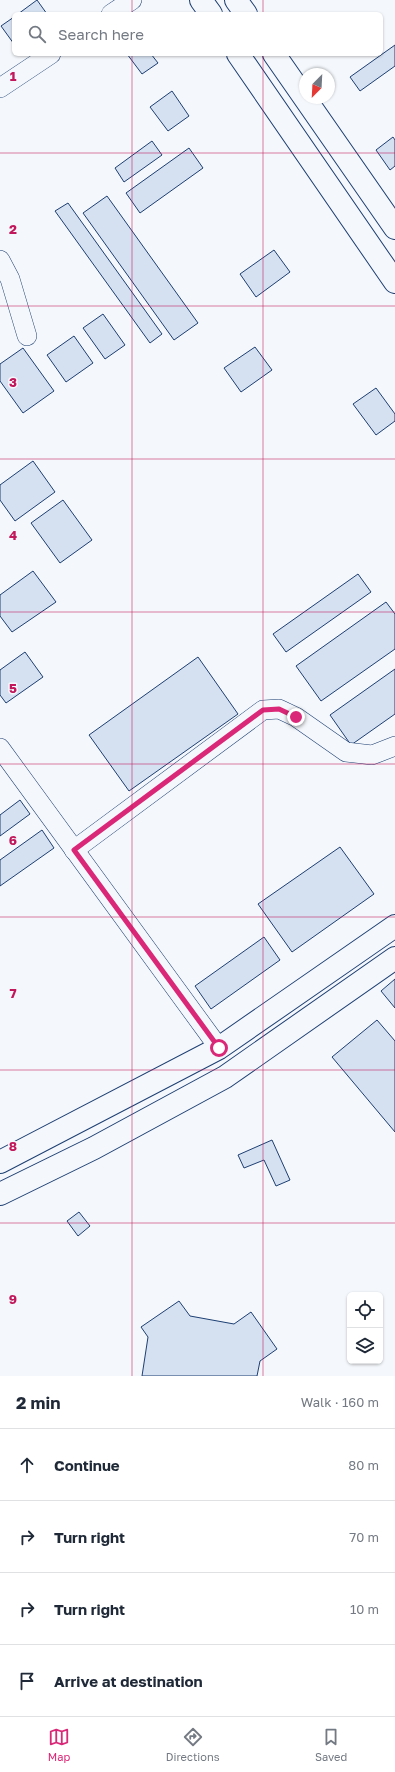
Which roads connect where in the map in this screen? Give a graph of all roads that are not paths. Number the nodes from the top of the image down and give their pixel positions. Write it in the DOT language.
graph roads {
  1 [pos="132,0"];
  2 [pos="201,0"];
  3 [pos="236,0"];
  4 [pos="114,12"];
  5 [pos="210,12"];
  6 [pos="245,12"];
  7 [pos="48,56"];
  8 [pos="239,56"];
  9 [pos="275,56"];
  10 [pos="0,88"];
  11 [pos="353,168"];
  12 [pos="328,184"];
  13 [pos="395,228"];
  14 [pos="0,260"];
  15 [pos="395,282"];
  16 [pos="27,336"];
  17 [pos="395,746"];
  18 [pos="0,748"];
  19 [pos="74,850"];
  20 [pos="395,926"];
  21 [pos="395,958"];
  22 [pos="219,1048"];
  23 [pos="0,1162"];
  24 [pos="0,1194"];
  1 -- 4 [label="street"];
  2 -- 5 [label="street"];
  3 -- 6 [label="street"];
  7 -- 10 [label="street"];
  8 -- 12 [label="street"];
  9 -- 11 [label="street"];
  11 -- 12 [label="street"];
  11 -- 13 [label="street"];
  12 -- 15 [label="street"];
  14 -- 16 [label="street"];
  17 -- 19 [label="street"];
  18 -- 19 [label="street"];
  19 -- 22 [label="street"];
  20 -- 22 [label="street"];
  21 -- 24 [label="street"];
  22 -- 23 [label="street"];
}
